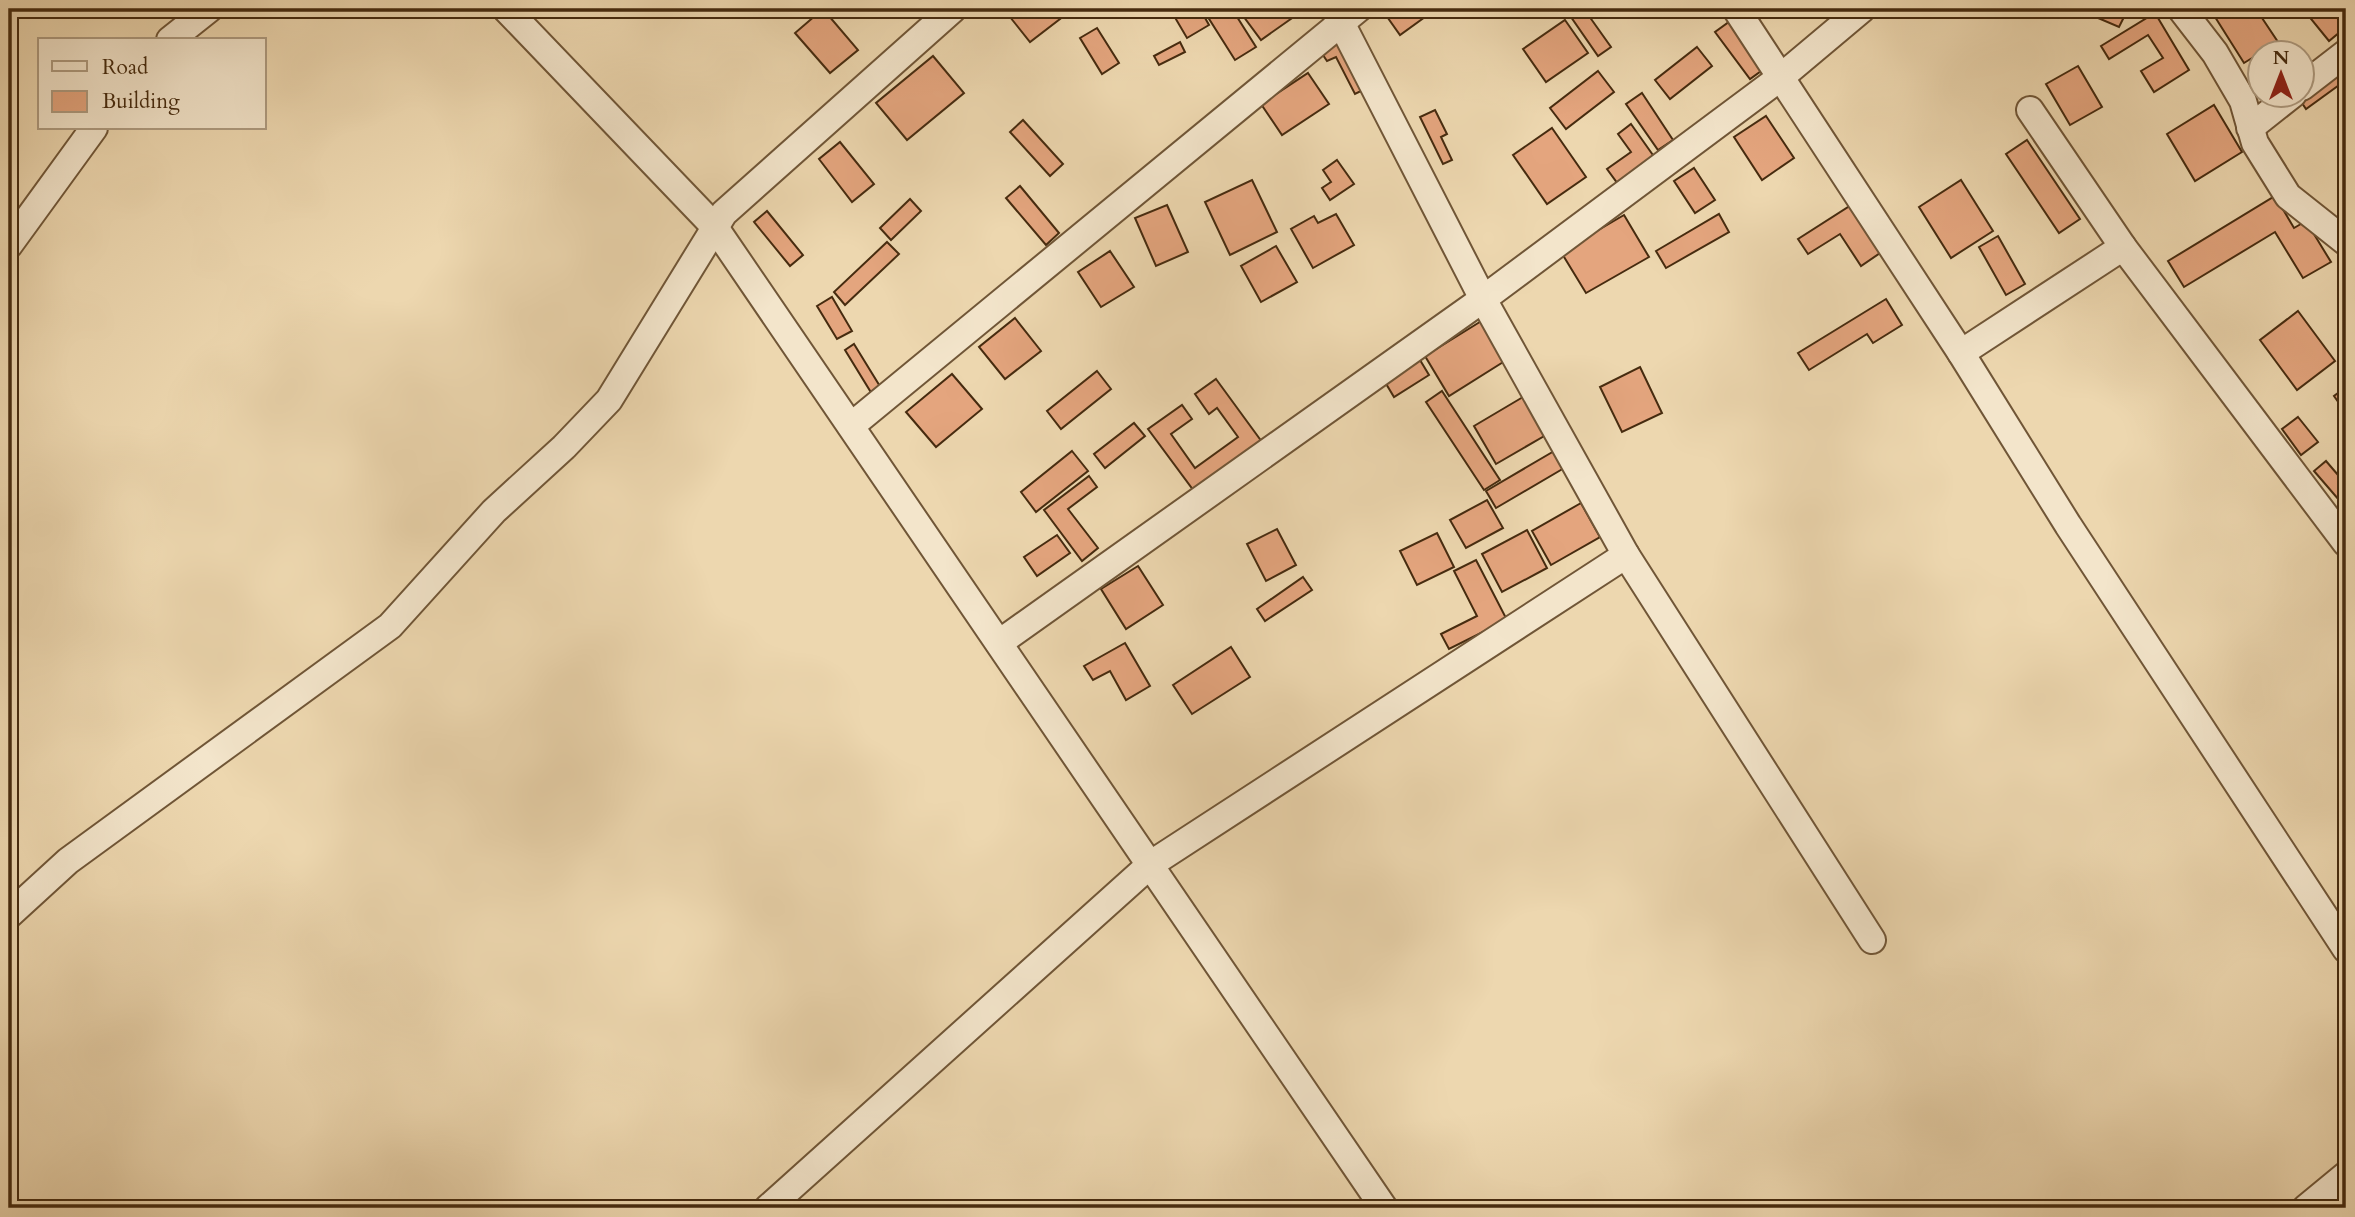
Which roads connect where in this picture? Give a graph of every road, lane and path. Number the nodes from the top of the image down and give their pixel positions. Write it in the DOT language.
graph roads {
  1 [pos="209,9"];
  2 [pos="506,9"];
  3 [pos="953,9"];
  4 [pos="1736,9"];
  5 [pos="1862,9"];
  6 [pos="2181,9"];
  7 [pos="1345,14"];
  8 [pos="173,38"];
  9 [pos="2346,53"];
  10 [pos="2316,76"];
  11 [pos="1781,77"];
  12 [pos="2275,108"];
  13 [pos="2030,110"];
  14 [pos="2250,128"];
  15 [pos="93,130"];
  16 [pos="714,226"];
  17 [pos="2346,242"];
  18 [pos="9,245"];
  19 [pos="2123,247"];
  20 [pos="1483,299"];
  21 [pos="1961,354"];
  22 [pos="851,426"];
  23 [pos="2346,543"];
  24 [pos="1626,555"];
  25 [pos="999,643"];
  26 [pos="1151,864"];
  27 [pos="9,915"];
  28 [pos="1872,940"];
  29 [pos="2346,949"];
  30 [pos="2346,1175"];
  31 [pos="768,1208"];
  32 [pos="1384,1208"];
  33 [pos="2306,1208"];
  1 -- 8 [label="street"];
  2 -- 16 [label="street"];
  3 -- 16 [label="street"];
  4 -- 11 [label="street"];
  5 -- 11 [label="street"];
  6 -- 14 [label="street"];
  7 -- 20 [label="street"];
  7 -- 22 [label="street"];
  9 -- 10 [label="street"];
  11 -- 20 [label="street"];
  11 -- 21 [label="street"];
  12 -- 14 [label="street"];
  13 -- 19 [label="street"];
  14 -- 17 [label="street"];
  15 -- 18 [label="street"];
  16 -- 22 [label="street"];
  16 -- 27 [label="street"];
  19 -- 21 [label="street"];
  19 -- 23 [label="street"];
  20 -- 24 [label="street"];
  20 -- 25 [label="street"];
  21 -- 29 [label="street"];
  22 -- 25 [label="street"];
  24 -- 26 [label="street"];
  24 -- 28 [label="street"];
  25 -- 26 [label="street"];
  26 -- 31 [label="street"];
  26 -- 32 [label="street"];
  30 -- 33 [label="street"];
}
